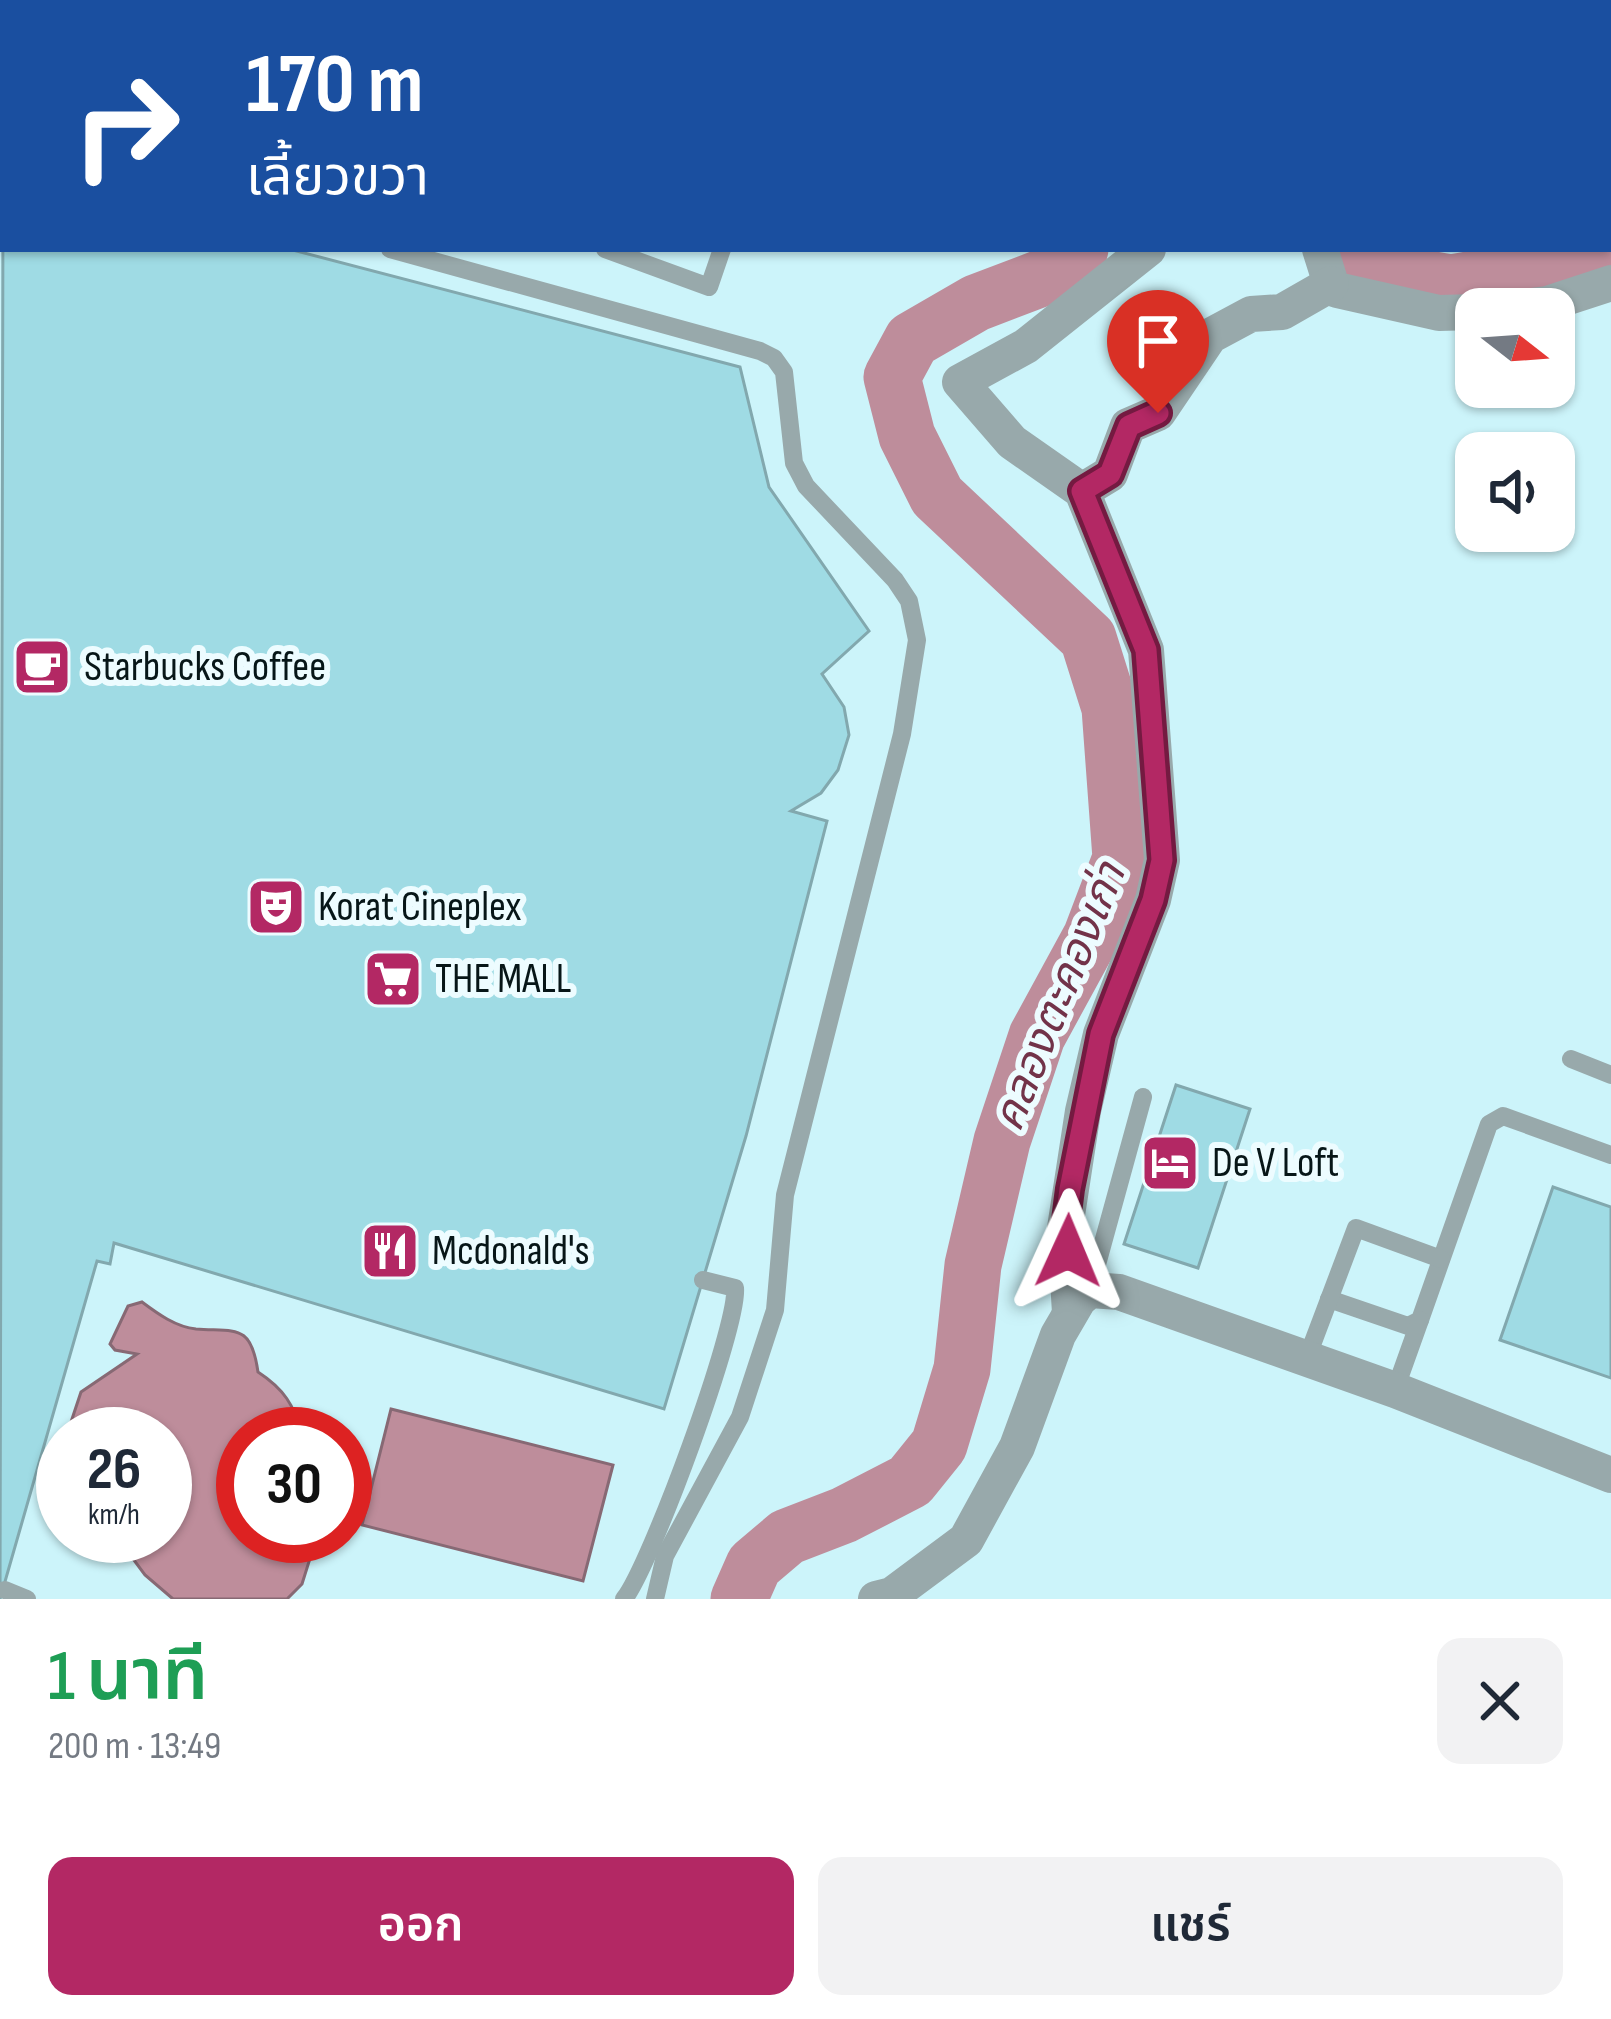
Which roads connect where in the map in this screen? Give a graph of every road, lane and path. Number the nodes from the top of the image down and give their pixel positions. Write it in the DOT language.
graph roads {
  1 [pos="401,252"];
  2 [pos="613,252"];
  3 [pos="721,252"];
  4 [pos="1144,252"];
  5 [pos="1321,252"];
  6 [pos="1611,283"];
  7 [pos="1331,284"];
  8 [pos="1575,295"];
  9 [pos="1455,314"];
  10 [pos="1082,491"];
  11 [pos="1571,1059"];
  12 [pos="1611,1075"];
  13 [pos="1143,1097"];
  14 [pos="1611,1155"];
  15 [pos="1441,1259"];
  16 [pos="703,1280"];
  17 [pos="1329,1299"];
  18 [pos="1080,1302"];
  19 [pos="1420,1320"];
  20 [pos="1307,1358"];
  21 [pos="1395,1390"];
  22 [pos="1611,1475"];
  23 [pos="5,1591"];
  24 [pos="27,1599"];
  25 [pos="624,1599"];
  26 [pos="655,1599"];
  27 [pos="876,1599"];
  1 -- 26 [label="lane"];
  2 -- 3 [label="lane"];
  4 -- 10 [label="street"];
  5 -- 7 [label="street"];
  6 -- 8 [label="street"];
  7 -- 9 [label="street"];
  7 -- 10 [label="street"];
  10 -- 18 [label="street"];
  11 -- 12 [label="lane"];
  13 -- 18 [label="lane"];
  14 -- 15 [label="lane"];
  15 -- 17 [label="lane"];
  15 -- 19 [label="lane"];
  16 -- 25 [label="lane"];
  17 -- 19 [label="lane"];
  17 -- 20 [label="lane"];
  18 -- 20 [label="street"];
  18 -- 27 [label="street"];
  19 -- 21 [label="lane"];
  20 -- 21 [label="street"];
  21 -- 22 [label="street"];
  23 -- 24 [label="lane"];
}
